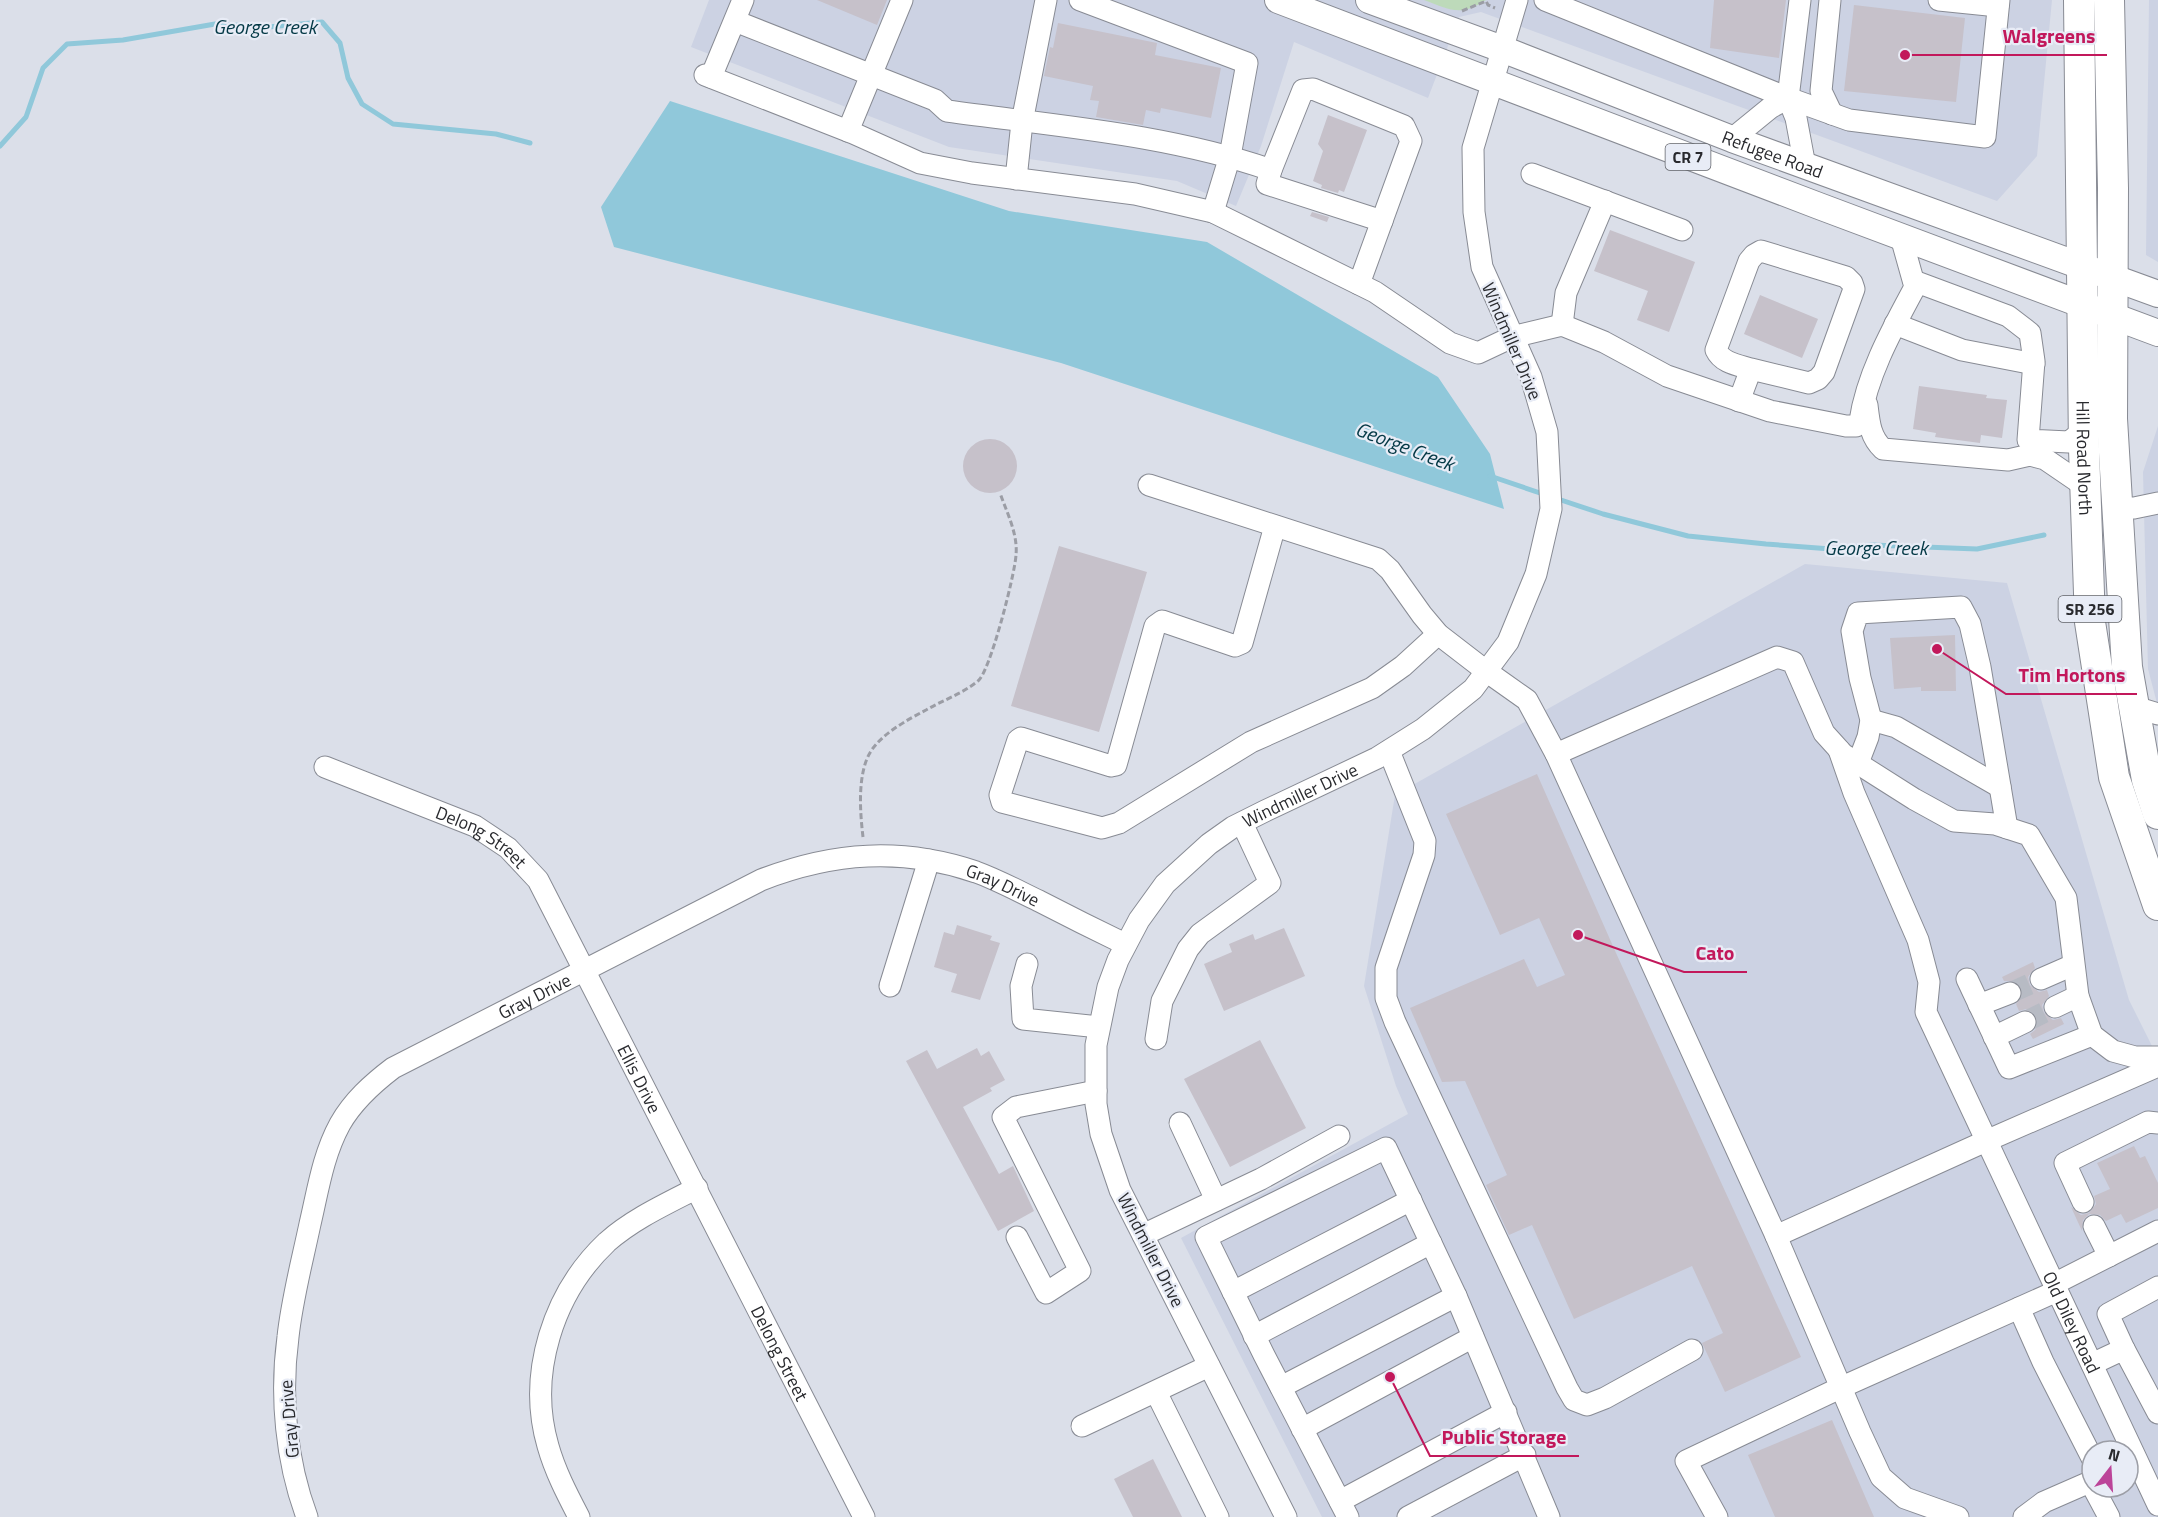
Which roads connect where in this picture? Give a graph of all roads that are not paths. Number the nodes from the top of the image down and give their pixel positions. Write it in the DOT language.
graph roads {
  1 [pos="743,0"];
  2 [pos="902,0"];
  3 [pos="1046,0"];
  4 [pos="1080,0"];
  5 [pos="1278,0"];
  6 [pos="1369,0"];
  7 [pos="1545,0"];
  8 [pos="1800,0"];
  9 [pos="1939,0"];
  10 [pos="2079,0"];
  11 [pos="2109,0"];
  12 [pos="1825,1"];
  13 [pos="1998,3"];
  14 [pos="1515,8"];
  15 [pos="735,21"];
  16 [pos="1496,67"];
  17 [pos="871,76"];
  18 [pos="1788,98"];
  19 [pos="1832,114"];
  20 [pos="1022,122"];
  21 [pos="848,131"];
  22 [pos="1732,139"];
  23 [pos="1230,156"];
  24 [pos="1805,166"];
  25 [pos="1532,174"];
  26 [pos="1269,177"];
  27 [pos="1016,178"];
  28 [pos="1778,191"];
  29 [pos="1605,201"];
  30 [pos="1213,212"];
  31 [pos="1382,221"];
  32 [pos="1682,230"];
  33 [pos="1901,237"];
  34 [pos="1914,280"];
  35 [pos="1359,284"];
  36 [pos="2098,291"];
  37 [pos="2158,294"];
  38 [pos="2158,316"];
  39 [pos="1895,324"];
  40 [pos="1562,325"];
  41 [pos="2158,333"];
  42 [pos="1512,337"];
  43 [pos="2034,364"];
  44 [pos="1751,369"];
  45 [pos="1866,398"];
  46 [pos="1739,401"];
  47 [pos="2084,430"];
  48 [pos="1149,485"];
  49 [pos="2086,487"];
  50 [pos="2158,503"];
  51 [pos="2118,508"];
  52 [pos="1275,526"];
  53 [pos="1438,634"];
  54 [pos="1486,671"];
  55 [pos="2146,710"];
  56 [pos="1871,720"];
  57 [pos="1839,750"];
  58 [pos="1389,751"];
  59 [pos="1556,754"];
  60 [pos="1858,763"];
  61 [pos="325,767"];
  62 [pos="2000,787"];
  63 [pos="2155,789"];
  64 [pos="1242,823"];
  65 [pos="2007,828"];
  66 [pos="928,860"];
  67 [pos="2158,905"];
  68 [pos="1125,944"];
  69 [pos="1027,964"];
  70 [pos="2073,965"];
  71 [pos="585,969"];
  72 [pos="2041,979"];
  73 [pos="1967,980"];
  74 [pos="890,986"];
  75 [pos="2010,993"];
  76 [pos="2078,996"];
  77 [pos="1979,1005"];
  78 [pos="2055,1007"];
  79 [pos="2025,1022"];
  80 [pos="1099,1026"];
  81 [pos="2092,1035"];
  82 [pos="1994,1037"];
  83 [pos="1156,1039"];
  84 [pos="2158,1058"];
  85 [pos="2158,1066"];
  86 [pos="1096,1091"];
  87 [pos="1180,1123"];
  88 [pos="2158,1123"];
  89 [pos="1339,1136"];
  90 [pos="1986,1141"];
  91 [pos="697,1188"];
  92 [pos="1216,1200"];
  93 [pos="1411,1200"];
  94 [pos="2083,1202"];
  95 [pos="2094,1226"];
  96 [pos="2158,1231"];
  97 [pos="1143,1235"];
  98 [pos="1776,1236"];
  99 [pos="1017,1237"];
  100 [pos="1431,1243"];
  101 [pos="2109,1256"];
  102 [pos="2158,1287"];
  103 [pos="2056,1288"];
  104 [pos="1233,1292"];
  105 [pos="1456,1296"];
  106 [pos="2019,1308"];
  107 [pos="1254,1336"];
  108 [pos="1473,1336"];
  109 [pos="2124,1349"];
  110 [pos="1692,1350"];
  111 [pos="2092,1364"];
  112 [pos="1209,1366"];
  113 [pos="1281,1387"];
  114 [pos="1842,1387"];
  115 [pos="1156,1392"];
  116 [pos="1506,1412"];
  117 [pos="2158,1413"];
  118 [pos="1082,1426"];
  119 [pos="1302,1429"];
  120 [pos="2082,1439"];
  121 [pos="2123,1439"];
  122 [pos="1525,1455"];
  123 [pos="2140,1475"];
  124 [pos="2080,1488"];
  125 [pos="2100,1499"];
  126 [pos="2158,1505"];
  127 [pos="1344,1509"];
  128 [pos="1914,1510"];
  129 [pos="1542,1514"];
  130 [pos="307,1517"];
  131 [pos="579,1517"];
  132 [pos="864,1517"];
  133 [pos="1218,1517"];
  134 [pos="1286,1517"];
  135 [pos="1408,1517"];
  136 [pos="1717,1517"];
  137 [pos="1958,1517"];
  138 [pos="2024,1517"];
  139 [pos="2109,1517"];
  1 -- 15 [label="street"];
  2 -- 17 [label="street"];
  3 -- 20 [label="street"];
  4 -- 23 [label="street"];
  5 -- 16 [label="main road, Refugee Road / CR 7"];
  6 -- 16 [label="main road, Refugee Road / CR 7"];
  7 -- 18 [label="street"];
  8 -- 18 [label="street"];
  9 -- 13 [label="street"];
  10 -- 36 [label="highway, Hill Road North / SR 256"];
  11 -- 36 [label="highway, Hill Road North / SR 256"];
  12 -- 19 [label="street"];
  13 -- 19 [label="street"];
  14 -- 16 [label="street, Windmiller Drive"];
  15 -- 17 [label="street"];
  15 -- 21 [label="street"];
  16 -- 22 [label="main road, Refugee Road / CR 7"];
  16 -- 28 [label="main road, Refugee Road / CR 7"];
  16 -- 42 [label="street, Windmiller Drive"];
  17 -- 20 [label="street"];
  17 -- 21 [label="street"];
  18 -- 19 [label="street"];
  18 -- 22 [label="street"];
  18 -- 24 [label="street"];
  20 -- 23 [label="street"];
  20 -- 27 [label="street"];
  21 -- 27 [label="street"];
  22 -- 24 [label="main road, Refugee Road / CR 7"];
  23 -- 26 [label="street"];
  23 -- 30 [label="street"];
  24 -- 36 [label="main road, Refugee Road / CR 7"];
  25 -- 29 [label="street"];
  26 -- 31 [label="street"];
  26 -- 31 [label="street"];
  27 -- 30 [label="street"];
  28 -- 33 [label="main road, Refugee Road / CR 7"];
  28 -- 36 [label="main road, Refugee Road"];
  29 -- 32 [label="street"];
  29 -- 40 [label="street"];
  30 -- 35 [label="street"];
  31 -- 35 [label="street"];
  33 -- 34 [label="street"];
  33 -- 36 [label="main road, Refugee Road / CR 7"];
  34 -- 39 [label="street"];
  34 -- 43 [label="street"];
  35 -- 42 [label="street"];
  36 -- 37 [label="main road, Refugee Road / CR 7"];
  36 -- 38 [label="main road, Refugee Road"];
  36 -- 41 [label="main road, Refugee Road / CR 7"];
  36 -- 47 [label="highway, Hill Road North / SR 256"];
  36 -- 51 [label="highway, Hill Road North / SR 256"];
  39 -- 43 [label="street"];
  39 -- 45 [label="street"];
  40 -- 42 [label="street"];
  40 -- 46 [label="street"];
  42 -- 54 [label="street, Windmiller Drive"];
  43 -- 47 [label="street"];
  44 -- 44 [label="street"];
  44 -- 46 [label="street"];
  45 -- 46 [label="street"];
  45 -- 49 [label="street"];
  47 -- 49 [label="highway, Hill Road North / SR 256"];
  48 -- 52 [label="street"];
  49 -- 67 [label="highway, Hill Road North / SR 256"];
  50 -- 51 [label="street"];
  51 -- 55 [label="highway, Hill Road North / SR 256"];
  52 -- 53 [label="street"];
  52 -- 53 [label="street"];
  53 -- 54 [label="street"];
  54 -- 58 [label="street, Windmiller Drive"];
  54 -- 59 [label="street"];
  55 -- 63 [label="highway, Hill Road North / SR 256"];
  56 -- 60 [label="street"];
  56 -- 62 [label="street"];
  56 -- 62 [label="street"];
  57 -- 59 [label="street"];
  57 -- 60 [label="street"];
  57 -- 90 [label="street, Old Diley Road"];
  58 -- 64 [label="street, Windmiller Drive"];
  58 -- 110 [label="street"];
  59 -- 98 [label="street"];
  60 -- 65 [label="street"];
  61 -- 71 [label="street, Delong Street"];
  62 -- 65 [label="street"];
  64 -- 68 [label="street, Windmiller Drive"];
  64 -- 83 [label="street"];
  65 -- 70 [label="street"];
  66 -- 68 [label="street, Gray Drive"];
  66 -- 71 [label="street, Gray Drive"];
  66 -- 74 [label="street"];
  68 -- 80 [label="street, Windmiller Drive"];
  69 -- 80 [label="street"];
  70 -- 72 [label="street"];
  70 -- 76 [label="street"];
  71 -- 91 [label="street, Ellis Drive"];
  71 -- 130 [label="street, Gray Drive"];
  73 -- 77 [label="street"];
  75 -- 77 [label="street"];
  76 -- 78 [label="street"];
  76 -- 81 [label="street"];
  77 -- 82 [label="street"];
  79 -- 82 [label="street"];
  80 -- 86 [label="street, Windmiller Drive"];
  81 -- 82 [label="street"];
  81 -- 84 [label="street"];
  85 -- 90 [label="street"];
  86 -- 97 [label="street, Windmiller Drive"];
  86 -- 99 [label="street"];
  87 -- 92 [label="street"];
  88 -- 94 [label="street"];
  89 -- 92 [label="street"];
  90 -- 98 [label="street"];
  90 -- 103 [label="street, Old Diley Road"];
  91 -- 131 [label="street"];
  91 -- 132 [label="street, Delong Street"];
  92 -- 97 [label="street"];
  93 -- 100 [label="street"];
  93 -- 104 [label="street"];
  93 -- 104 [label="street"];
  95 -- 101 [label="street"];
  96 -- 101 [label="street"];
  97 -- 112 [label="street, Windmiller Drive"];
  98 -- 114 [label="street"];
  100 -- 105 [label="street"];
  100 -- 107 [label="street"];
  101 -- 103 [label="street"];
  102 -- 109 [label="street"];
  103 -- 106 [label="street"];
  103 -- 111 [label="street, Old Diley Road"];
  104 -- 107 [label="street"];
  105 -- 108 [label="street"];
  105 -- 113 [label="street"];
  106 -- 114 [label="street"];
  106 -- 120 [label="street"];
  107 -- 113 [label="street"];
  108 -- 116 [label="street"];
  108 -- 119 [label="street"];
  109 -- 111 [label="street"];
  109 -- 117 [label="street"];
  111 -- 121 [label="street, Old Diley Road"];
  112 -- 115 [label="street"];
  112 -- 134 [label="street, Windmiller Drive"];
  113 -- 119 [label="street"];
  114 -- 128 [label="street"];
  114 -- 136 [label="street"];
  115 -- 118 [label="street"];
  115 -- 133 [label="street"];
  116 -- 122 [label="street"];
  116 -- 127 [label="street"];
  119 -- 127 [label="street"];
  122 -- 129 [label="street"];
  122 -- 135 [label="street"];
  123 -- 126 [label="street, Old Diley Road"];
  124 -- 138 [label="street"];
  125 -- 139 [label="street"];
  128 -- 137 [label="street"];
}
